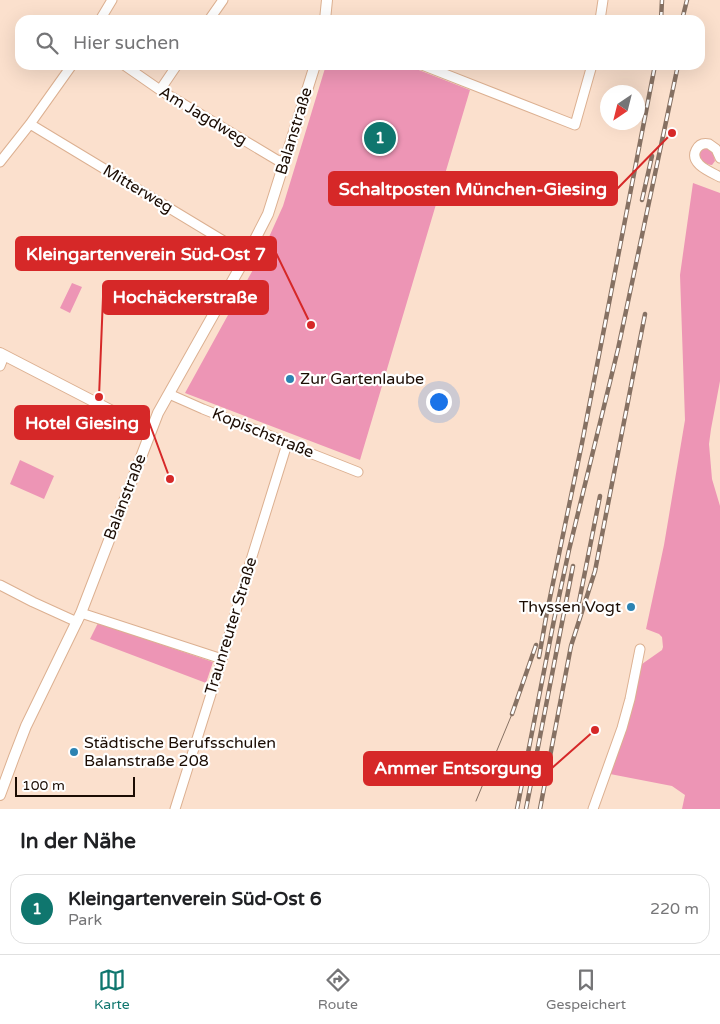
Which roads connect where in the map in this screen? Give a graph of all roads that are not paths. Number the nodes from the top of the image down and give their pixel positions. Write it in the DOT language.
graph roads {
  1 [pos="112,0"];
  2 [pos="223,0"];
  3 [pos="328,0"];
  4 [pos="600,1"];
  5 [pos="103,15"];
  6 [pos="212,15"];
  7 [pos="326,15"];
  8 [pos="600,15"];
  9 [pos="68,70"];
  10 [pos="131,70"];
  11 [pos="174,70"];
  12 [pos="312,70"];
  13 [pos="435,70"];
  14 [pos="591,70"];
  15 [pos="160,90"];
  16 [pos="30,124"];
  17 [pos="720,158"];
  18 [pos="0,162"];
  19 [pos="284,163"];
  20 [pos="720,177"];
  21 [pos="248,255"];
  22 [pos="1,358"];
  23 [pos="169,394"];
  24 [pos="151,431"];
  25 [pos="287,444"];
  26 [pos="358,472"];
  27 [pos="0,585"];
  28 [pos="79,617"];
  29 [pos="640,650"];
  30 [pos="222,659"];
  31 [pos="0,795"];
  32 [pos="175,809"];
  33 [pos="593,809"];
  1 -- 5 [label="street"];
  2 -- 6 [label="street"];
  3 -- 7 [label="street"];
  4 -- 8 [label="street"];
  9 -- 16 [label="street"];
  10 -- 15 [label="street, Am Jagdweg"];
  11 -- 15 [label="street"];
  12 -- 19 [label="street, Balanstraße"];
  13 -- 14 [label="street"];
  15 -- 19 [label="street, Am Jagdweg"];
  16 -- 18 [label="street"];
  16 -- 21 [label="street, Mitterweg"];
  17 -- 20 [label="street"];
  19 -- 21 [label="street, Balanstraße"];
  21 -- 23 [label="street, Balanstraße"];
  22 -- 24 [label="street"];
  23 -- 24 [label="street, Balanstraße"];
  23 -- 25 [label="street, Kopischstraße"];
  24 -- 28 [label="street, Balanstraße"];
  25 -- 26 [label="street, Kopischstraße"];
  25 -- 30 [label="street, Traunreuter Straße"];
  27 -- 28 [label="street"];
  28 -- 30 [label="street"];
  28 -- 31 [label="street, Balanstraße"];
  29 -- 33 [label="street"];
  30 -- 32 [label="street, Traunreuter Straße"];
}
